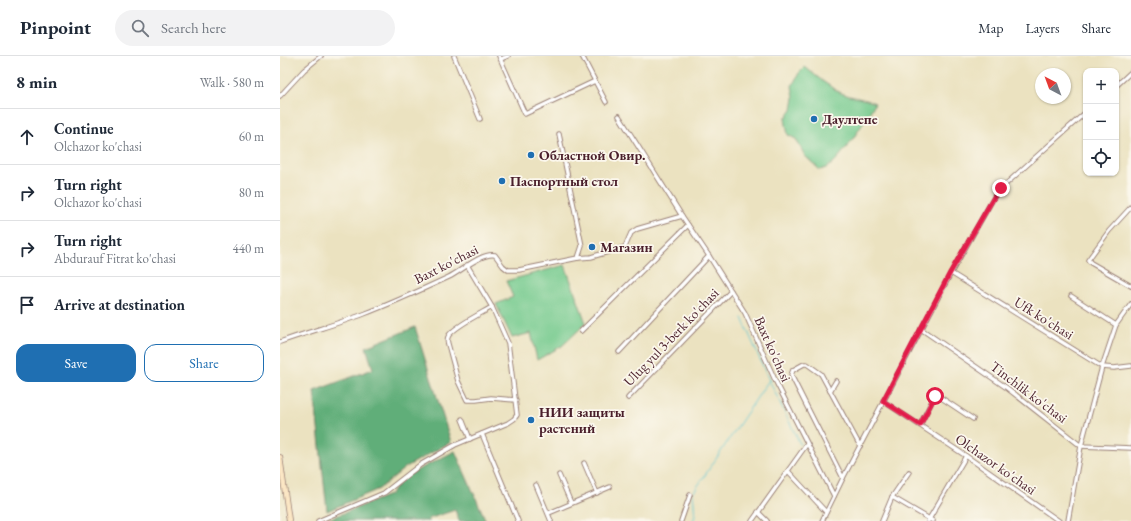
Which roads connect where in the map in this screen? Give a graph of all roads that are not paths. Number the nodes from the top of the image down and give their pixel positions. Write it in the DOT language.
graph roads {
  1 [pos="312,56"];
  2 [pos="321,56"];
  3 [pos="454,56"];
  4 [pos="508,56"];
  5 [pos="582,56"];
  6 [pos="500,58"];
  7 [pos="316,61"];
  8 [pos="1131,72"];
  9 [pos="595,81"];
  10 [pos="1119,83"];
  11 [pos="280,96"];
  12 [pos="606,102"];
  13 [pos="1083,115"];
  14 [pos="619,116"];
  15 [pos="480,119"];
  16 [pos="559,134"];
  17 [pos="1131,207"];
  18 [pos="682,216"];
  19 [pos="688,225"];
  20 [pos="710,256"];
  21 [pos="578,258"];
  22 [pos="467,265"];
  23 [pos="950,273"];
  24 [pos="1131,286"];
  25 [pos="731,291"];
  26 [pos="1071,296"];
  27 [pos="1131,304"];
  28 [pos="492,307"];
  29 [pos="1116,325"];
  30 [pos="921,329"];
  31 [pos="581,331"];
  32 [pos="280,342"];
  33 [pos="619,352"];
  34 [pos="1131,366"];
  35 [pos="1102,367"];
  36 [pos="836,381"];
  37 [pos="830,391"];
  38 [pos="628,398"];
  39 [pos="516,400"];
  40 [pos="883,401"];
  41 [pos="973,418"];
  42 [pos="462,419"];
  43 [pos="920,425"];
  44 [pos="482,434"];
  45 [pos="470,439"];
  46 [pos="807,444"];
  47 [pos="860,446"];
  48 [pos="1081,446"];
  49 [pos="1131,448"];
  50 [pos="966,456"];
  51 [pos="280,457"];
  52 [pos="584,463"];
  53 [pos="788,470"];
  54 [pos="909,472"];
  55 [pos="559,475"];
  56 [pos="843,478"];
  57 [pos="282,484"];
  58 [pos="536,485"];
  59 [pos="610,487"];
  60 [pos="597,493"];
  61 [pos="690,495"];
  62 [pos="834,496"];
  63 [pos="892,497"];
  64 [pos="571,503"];
  65 [pos="758,512"];
  66 [pos="826,512"];
  67 [pos="549,513"];
  68 [pos="930,520"];
  69 [pos="289,521"];
  70 [pos="318,521"];
  71 [pos="518,521"];
  72 [pos="551,521"];
  73 [pos="681,521"];
  74 [pos="752,521"];
  75 [pos="767,521"];
  76 [pos="822,521"];
  77 [pos="882,521"];
  78 [pos="1059,521"];
  79 [pos="1068,521"];
  1 -- 7 [label="street"];
  2 -- 7 [label="street"];
  3 -- 15 [label="street"];
  4 -- 6 [label="street"];
  5 -- 9 [label="street"];
  6 -- 9 [label="street"];
  7 -- 11 [label="street"];
  8 -- 10 [label="street"];
  9 -- 12 [label="street"];
  13 -- 23 [label="street"];
  14 -- 18 [label="street, Baxt ko'chasi"];
  16 -- 21 [label="street"];
  17 -- 24 [label="street"];
  18 -- 19 [label="street, Baxt ko'chasi"];
  18 -- 21 [label="street, Baxt ko'chasi"];
  19 -- 20 [label="street, Baxt ko'chasi"];
  19 -- 31 [label="street"];
  20 -- 25 [label="street, Baxt ko'chasi"];
  20 -- 33 [label="street"];
  21 -- 22 [label="street, Baxt ko'chasi"];
  22 -- 28 [label="street"];
  22 -- 32 [label="street, Baxt ko'chasi"];
  23 -- 30 [label="street"];
  23 -- 35 [label="street, Ufk ko'chasi"];
  25 -- 38 [label="street, Ulug yul 3-berk ko'chasi"];
  25 -- 46 [label="street, Baxt ko'chasi"];
  26 -- 29 [label="street"];
  27 -- 29 [label="street"];
  28 -- 39 [label="street"];
  28 -- 39 [label="street"];
  29 -- 35 [label="street"];
  30 -- 40 [label="street"];
  30 -- 48 [label="street, Tinchlik ko'chasi"];
  34 -- 35 [label="street"];
  35 -- 48 [label="street"];
  36 -- 37 [label="street"];
  37 -- 47 [label="street"];
  37 -- 56 [label="street"];
  39 -- 44 [label="street"];
  40 -- 43 [label="street, Olchazor ko'chasi"];
  40 -- 47 [label="street"];
  41 -- 43 [label="street, Olchazor ko'chasi"];
  42 -- 45 [label="street"];
  43 -- 50 [label="street, Olchazor ko'chasi"];
  44 -- 45 [label="street"];
  44 -- 71 [label="street"];
  45 -- 70 [label="street"];
  46 -- 53 [label="street"];
  46 -- 62 [label="street, Baxt ko'chasi"];
  47 -- 56 [label="street"];
  48 -- 49 [label="street"];
  48 -- 79 [label="street"];
  50 -- 68 [label="street"];
  50 -- 78 [label="street, Olchazor ko'chasi"];
  51 -- 57 [label="main road"];
  52 -- 60 [label="street"];
  53 -- 65 [label="street"];
  53 -- 66 [label="street"];
  54 -- 63 [label="street"];
  55 -- 64 [label="street"];
  56 -- 62 [label="street"];
  57 -- 69 [label="main road"];
  58 -- 67 [label="street"];
  59 -- 60 [label="street"];
  60 -- 64 [label="street"];
  61 -- 73 [label="street"];
  62 -- 66 [label="street"];
  63 -- 68 [label="street"];
  63 -- 77 [label="street"];
  64 -- 67 [label="street"];
  65 -- 74 [label="street"];
  65 -- 75 [label="street"];
  66 -- 76 [label="street"];
  67 -- 72 [label="street"];
}
